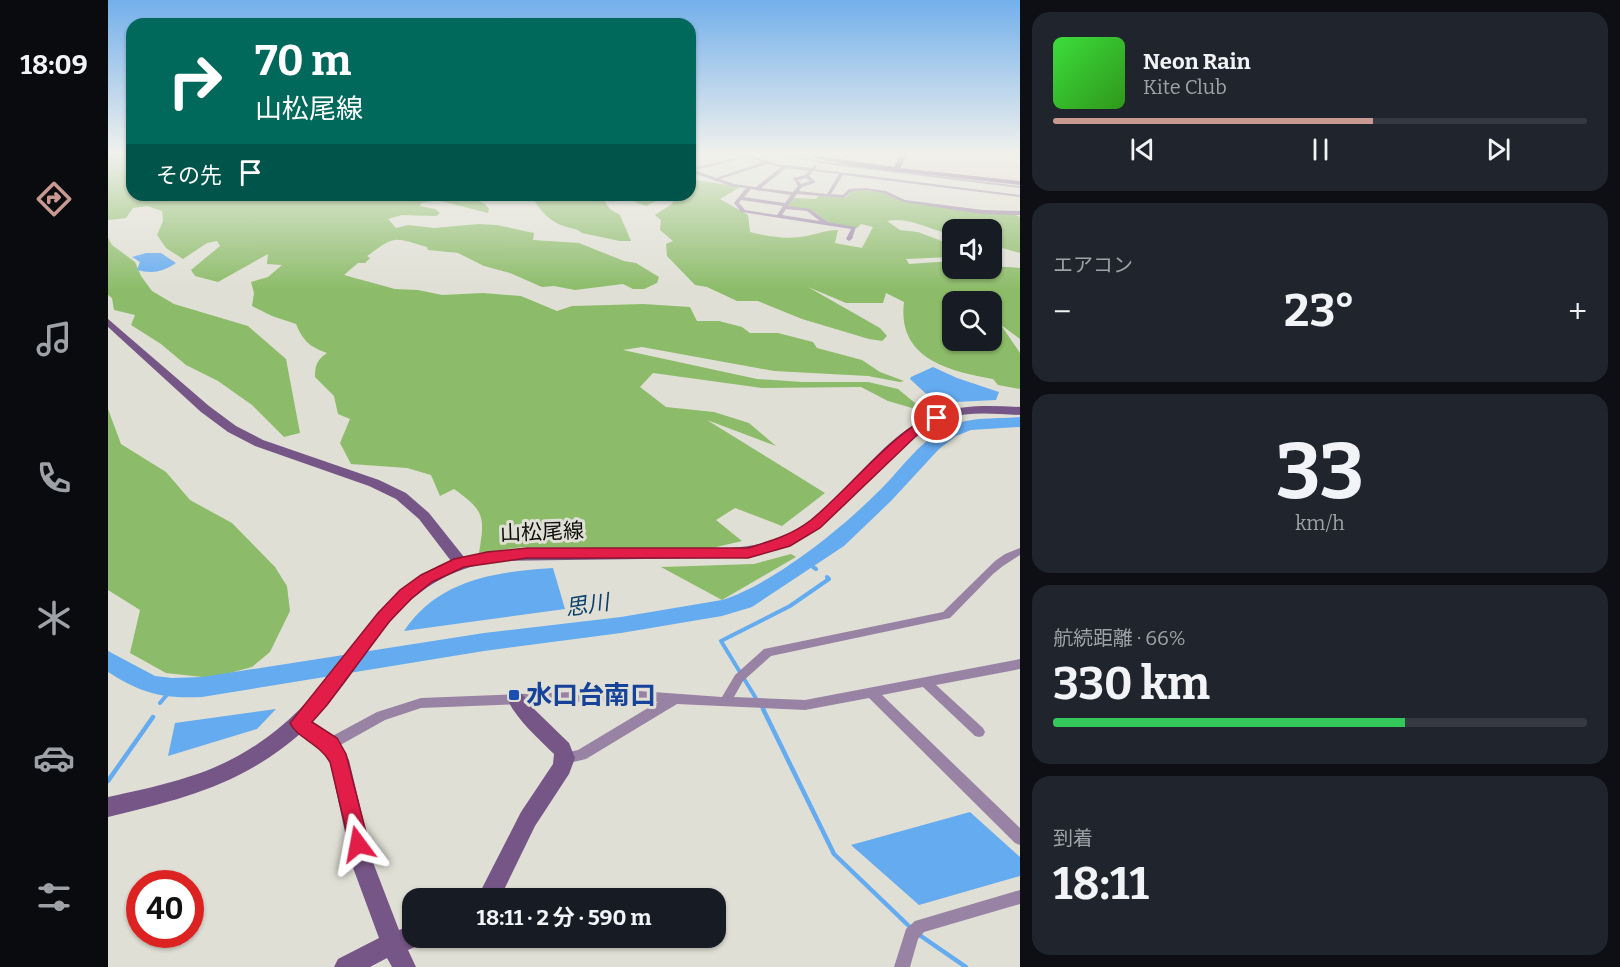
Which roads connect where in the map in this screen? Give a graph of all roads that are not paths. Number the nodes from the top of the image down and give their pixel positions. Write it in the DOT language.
graph roads {
  1 [pos="739,200"];
  2 [pos="753,200"];
  3 [pos="790,200"];
  4 [pos="902,200"];
  5 [pos="931,200"];
  6 [pos="966,200"];
  7 [pos="1001,200"];
  8 [pos="930,203"];
  9 [pos="785,206"];
  10 [pos="964,209"];
  11 [pos="1000,212"];
  12 [pos="1020,213"];
  13 [pos="778,217"];
  14 [pos="828,224"];
  15 [pos="771,225"];
  16 [pos="849,239"];
  17 [pos="108,322"];
  18 [pos="1020,411"];
  19 [pos="1018,554"];
  20 [pos="460,562"];
  21 [pos="1020,664"];
  22 [pos="926,683"];
  23 [pos="872,693"];
  24 [pos="516,699"];
  25 [pos="674,699"];
  26 [pos="724,702"];
  27 [pos="299,723"];
  28 [pos="979,732"];
  29 [pos="330,744"];
  30 [pos="565,758"];
  31 [pos="108,807"];
  32 [pos="1020,837"];
  33 [pos="493,888"];
  34 [pos="1020,897"];
  35 [pos="402,938"];
  36 [pos="402,940"];
  37 [pos="403,948"];
  38 [pos="346,967"];
  39 [pos="404,967"];
  40 [pos="902,967"];
  1 -- 13 [label="street"];
  2 -- 9 [label="street"];
  3 -- 9 [label="street"];
  4 -- 8 [label="street"];
  5 -- 8 [label="street"];
  6 -- 10 [label="street"];
  7 -- 11 [label="street"];
  8 -- 10 [label="street"];
  9 -- 13 [label="street"];
  9 -- 14 [label="street"];
  10 -- 11 [label="street"];
  11 -- 12 [label="street"];
  13 -- 14 [label="street"];
  13 -- 15 [label="street"];
  14 -- 16 [label="street"];
  17 -- 20 [label="main road"];
  18 -- 20 [label="main road, 山松尾線"];
  19 -- 26 [label="street"];
  20 -- 27 [label="main road, 山松尾線"];
  21 -- 22 [label="street"];
  22 -- 23 [label="street"];
  22 -- 28 [label="street"];
  23 -- 26 [label="street"];
  23 -- 32 [label="street"];
  24 -- 25 [label="street"];
  24 -- 29 [label="street"];
  24 -- 30 [label="main road"];
  25 -- 26 [label="street"];
  25 -- 30 [label="street"];
  27 -- 29 [label="main road"];
  27 -- 31 [label="main road, 山松尾線"];
  29 -- 35 [label="main road"];
  30 -- 33 [label="main road"];
  34 -- 40 [label="street"];
  36 -- 38 [label="main road"];
  37 -- 39 [label="main road"];
}
